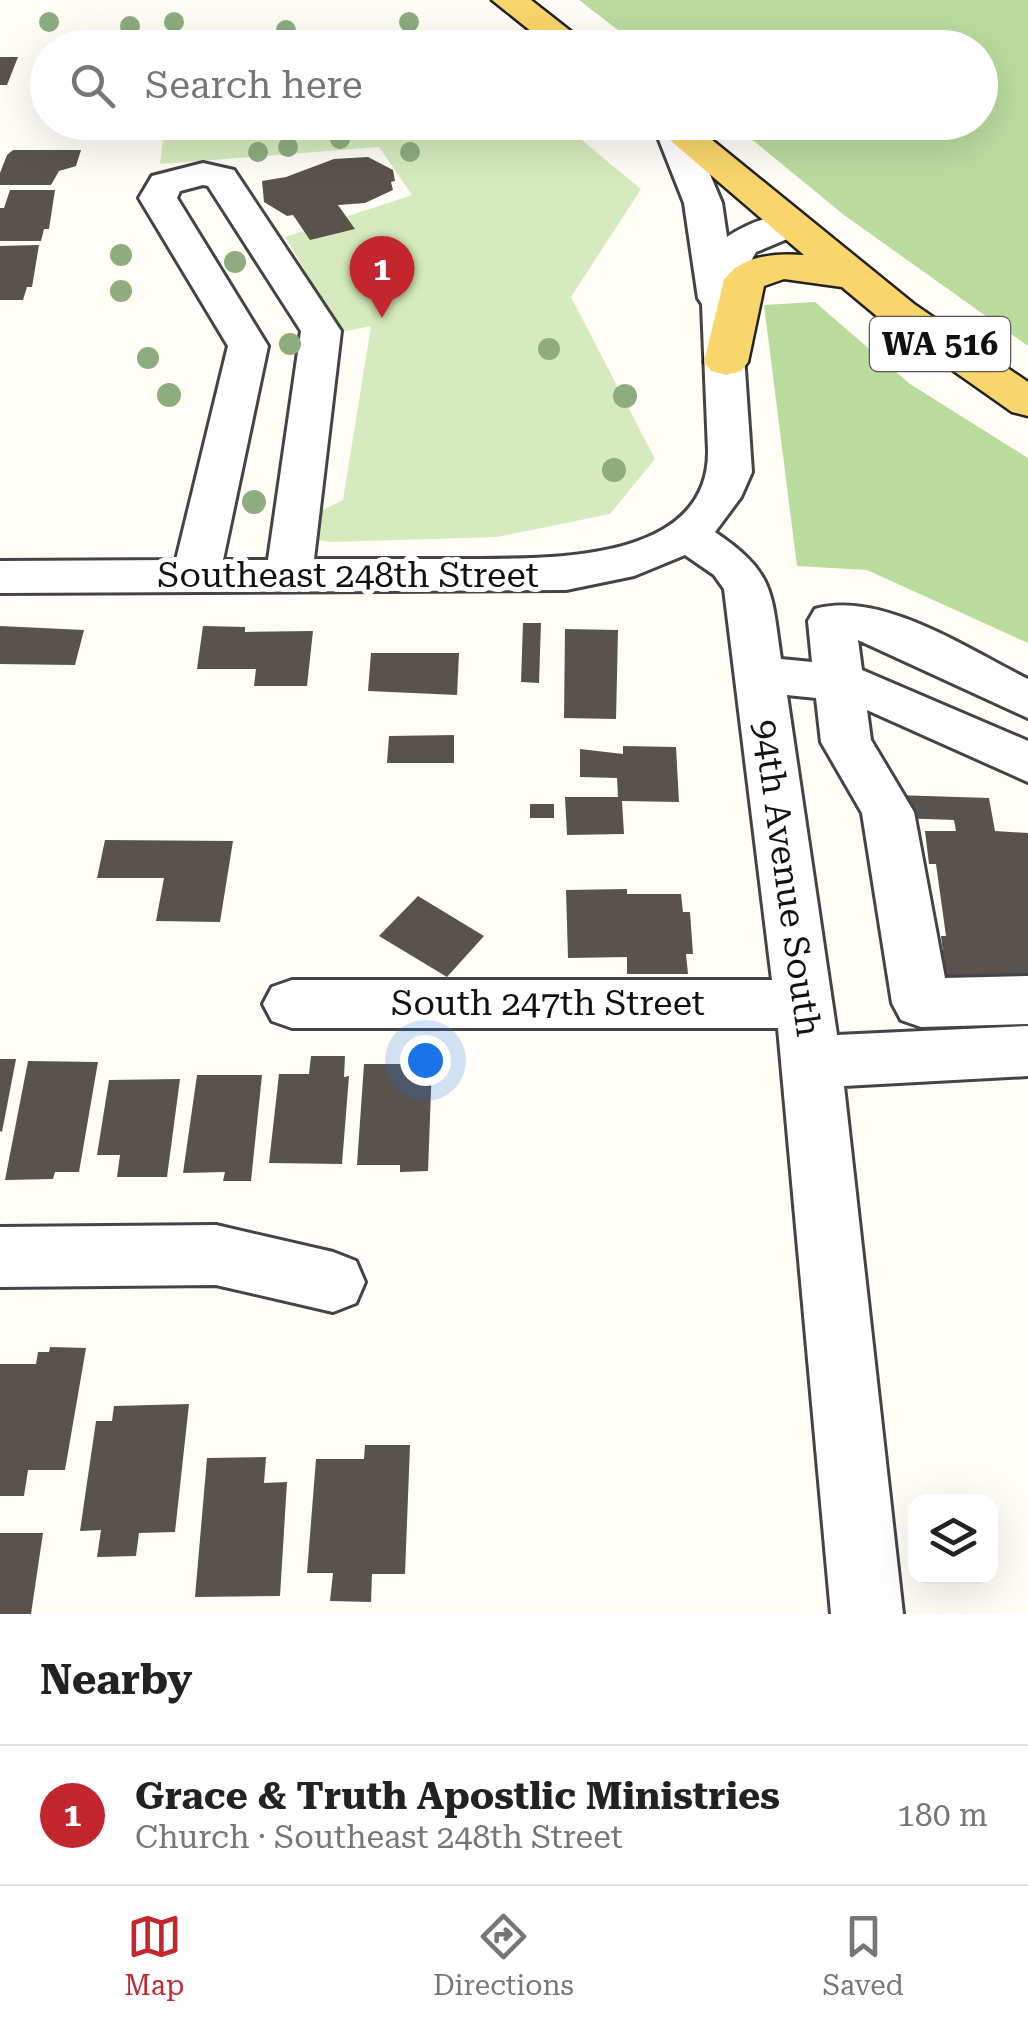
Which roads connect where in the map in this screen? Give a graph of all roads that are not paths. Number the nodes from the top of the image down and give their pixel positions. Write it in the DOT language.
graph roads {
  1 [pos="509,0"];
  2 [pos="550,30"];
  3 [pos="675,140"];
  4 [pos="687,140"];
  5 [pos="791,224"];
  6 [pos="858,278"];
  7 [pos="724,344"];
  8 [pos="1028,402"];
  9 [pos="687,534"];
  10 [pos="289,575"];
  11 [pos="0,576"];
  12 [pos="196,576"];
  13 [pos="759,674"];
  14 [pos="838,682"];
  15 [pos="1028,700"];
  16 [pos="1028,764"];
  17 [pos="1028,1000"];
  18 [pos="292,1004"];
  19 [pos="805,1004"];
  20 [pos="1028,1050"];
  21 [pos="812,1062"];
  22 [pos="0,1257"];
  23 [pos="333,1282"];
  24 [pos="866,1614"];
  1 -- 2 [label="main road"];
  3 -- 7 [label="street"];
  4 -- 5 [label="main road, WA 516"];
  5 -- 6 [label="main road, WA 516"];
  5 -- 7 [label="street"];
  6 -- 7 [label="main road"];
  6 -- 8 [label="main road, WA 516"];
  7 -- 9 [label="street"];
  9 -- 10 [label="street, Southeast 248th Street"];
  9 -- 13 [label="street, 94th Avenue South"];
  10 -- 12 [label="street, Southeast 248th Street"];
  10 -- 12 [label="street"];
  11 -- 12 [label="street, Southeast 248th Street"];
  13 -- 14 [label="street"];
  13 -- 19 [label="street, 94th Avenue South"];
  14 -- 15 [label="street"];
  14 -- 16 [label="street"];
  14 -- 17 [label="street"];
  18 -- 19 [label="street, South 247th Street"];
  19 -- 21 [label="street, 94th Avenue South"];
  20 -- 21 [label="street"];
  21 -- 24 [label="street, 94th Avenue South"];
  22 -- 23 [label="street"];
}
